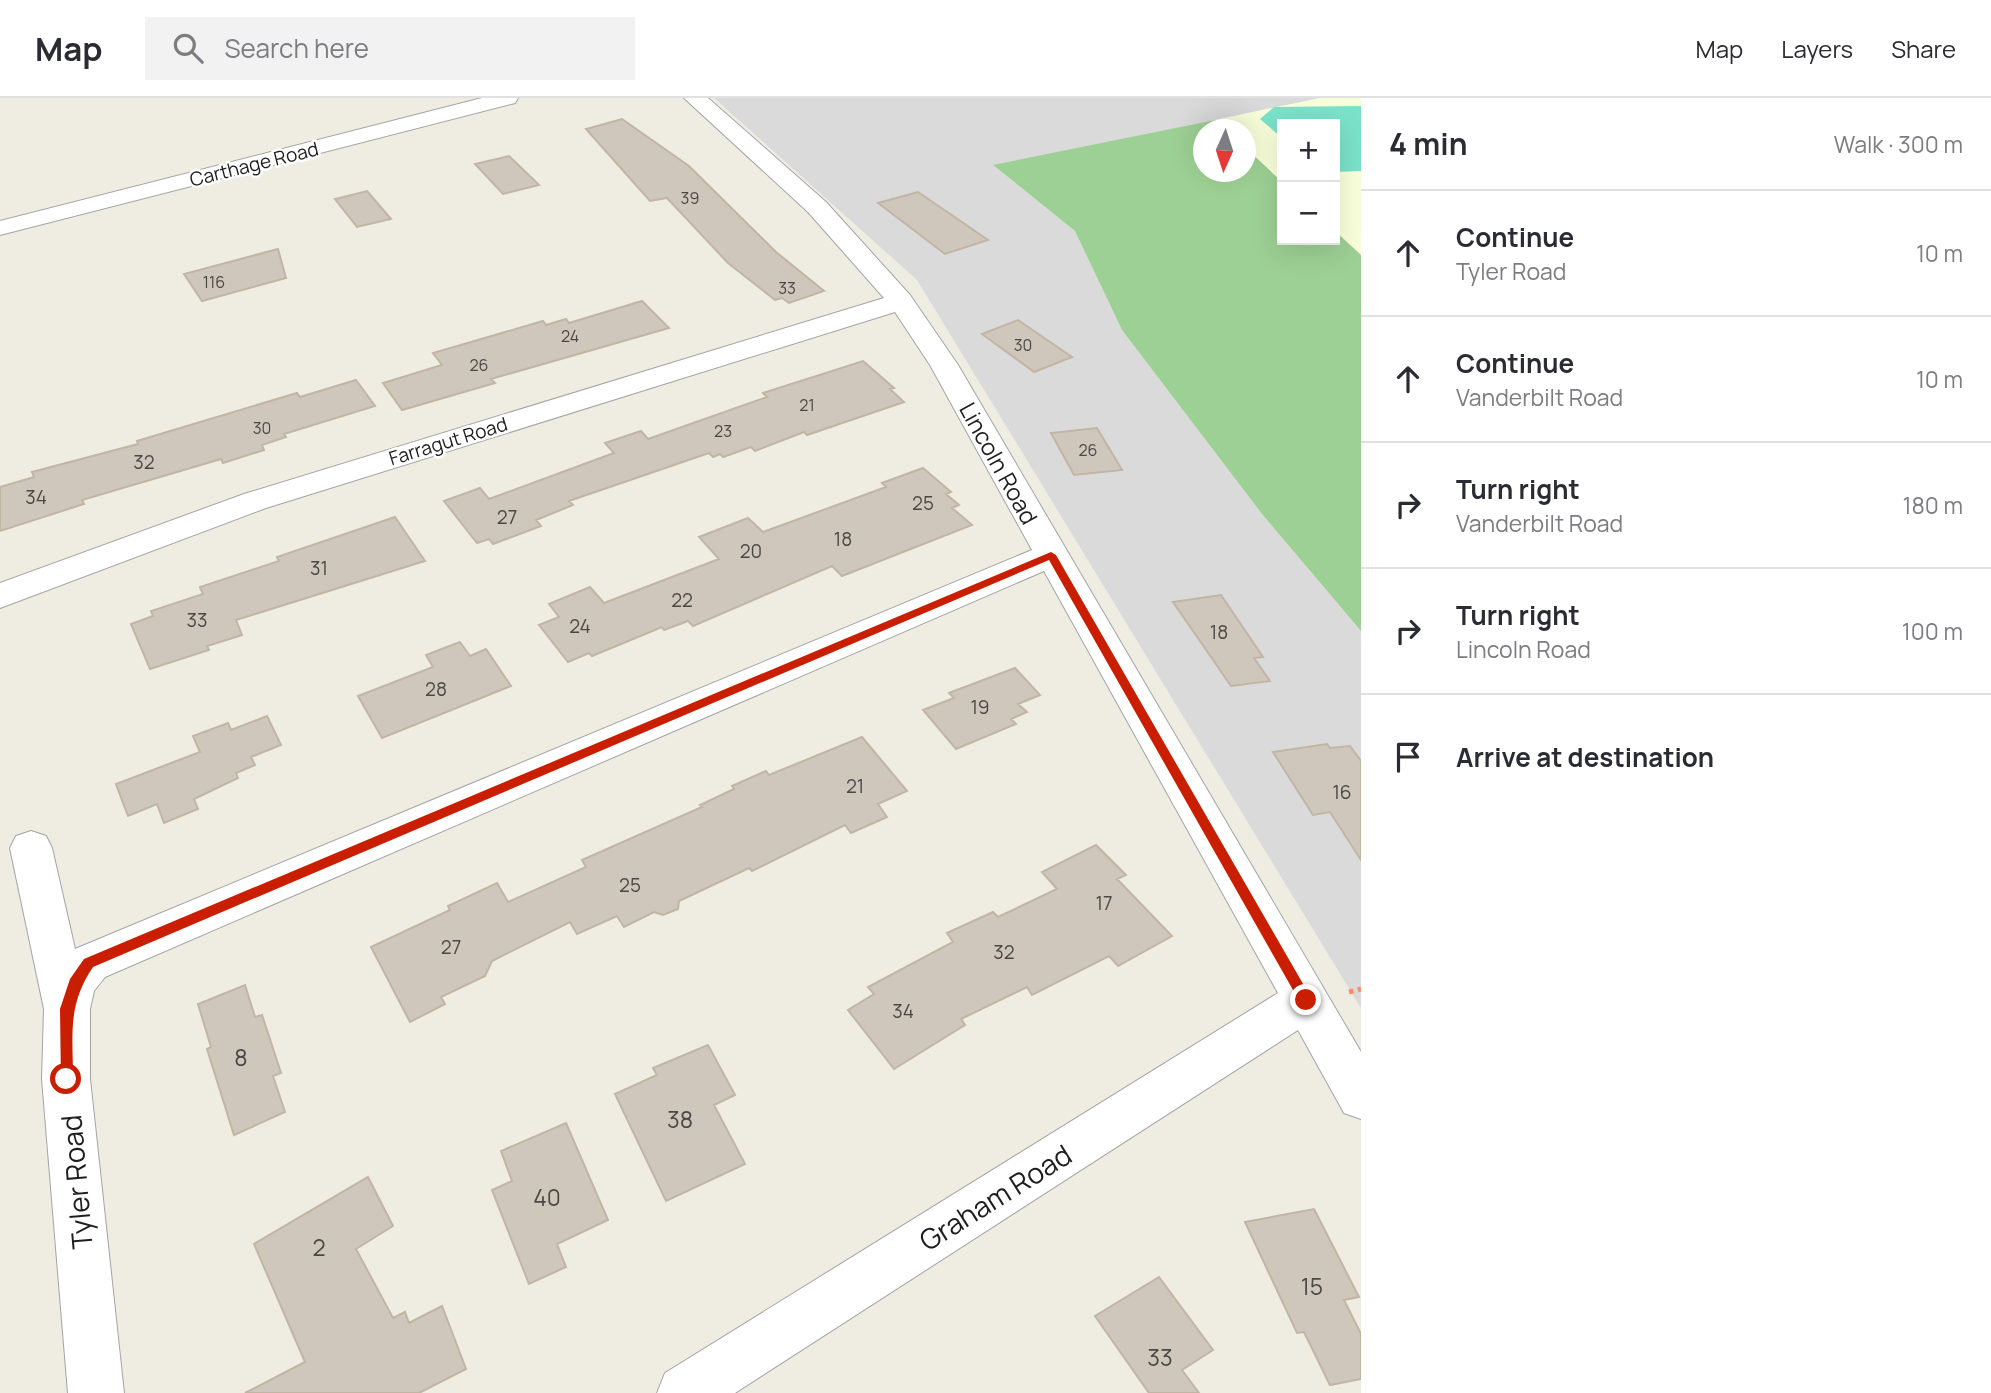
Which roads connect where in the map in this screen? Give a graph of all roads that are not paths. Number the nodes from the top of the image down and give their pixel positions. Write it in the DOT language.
graph roads {
  1 [pos="507,98"];
  2 [pos="695,98"];
  3 [pos="0,228"];
  4 [pos="901,301"];
  5 [pos="1051,555"];
  6 [pos="0,596"];
  7 [pos="31,848"];
  8 [pos="1306,1000"];
  9 [pos="67,1009"];
  10 [pos="1361,1097"];
  11 [pos="96,1393"];
  12 [pos="685,1393"];
  1 -- 3 [label="street, Carthage Road"];
  2 -- 4 [label="street, Lincoln Road"];
  4 -- 5 [label="street, Lincoln Road"];
  4 -- 6 [label="street, Farragut Road"];
  5 -- 8 [label="street, Lincoln Road"];
  5 -- 9 [label="street"];
  7 -- 9 [label="street, Tyler Road"];
  8 -- 10 [label="street, Lincoln Road"];
  8 -- 12 [label="street, Graham Road"];
  9 -- 11 [label="street, Tyler Road"];
}
